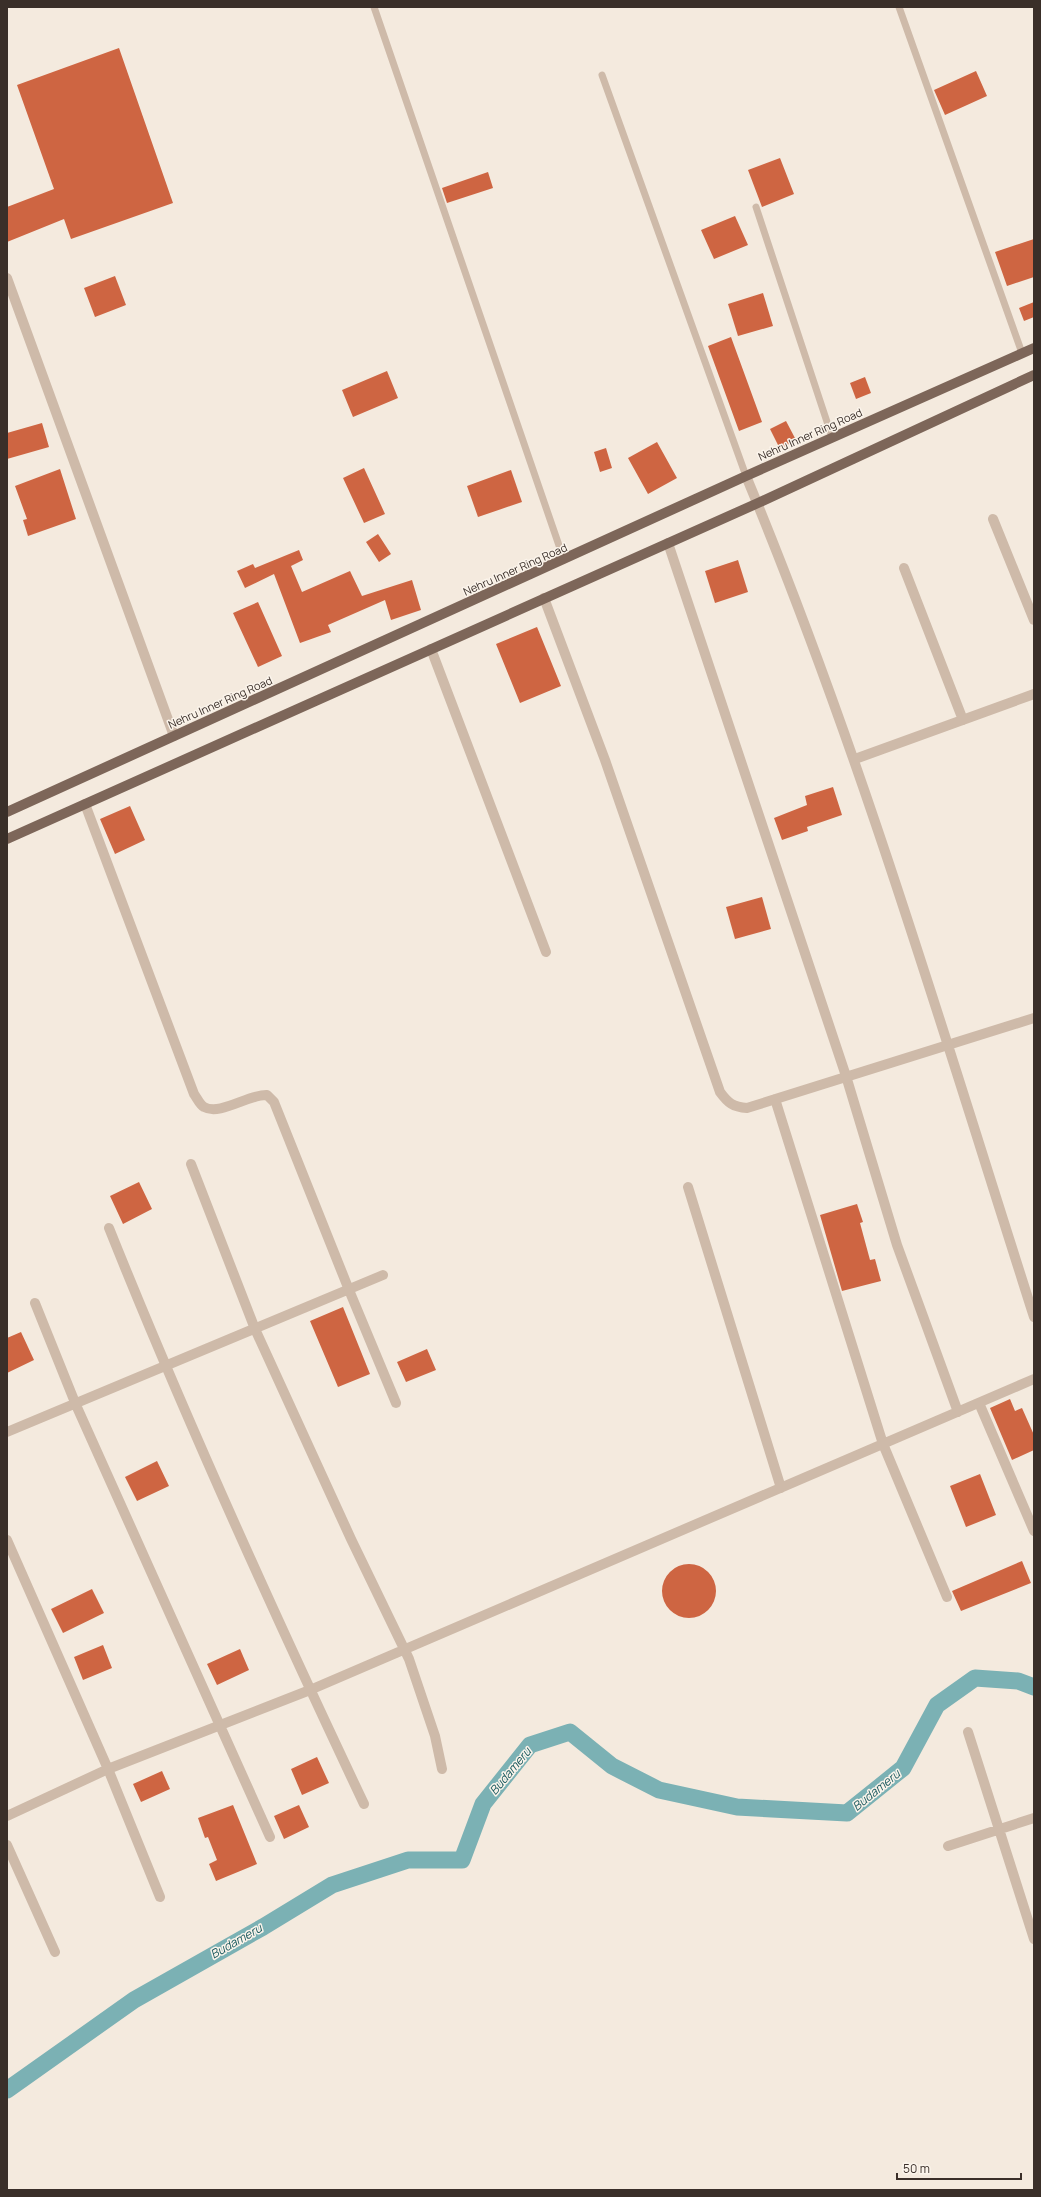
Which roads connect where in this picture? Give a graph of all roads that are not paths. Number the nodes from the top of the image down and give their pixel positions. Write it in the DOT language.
graph roads {
  1 [pos="374,7"];
  2 [pos="899,7"];
  3 [pos="602,75"];
  4 [pos="756,207"];
  5 [pos="7,278"];
  6 [pos="1034,348"];
  7 [pos="1022,353"];
  8 [pos="1034,375"];
  9 [pos="832,438"];
  10 [pos="746,476"];
  11 [pos="758,503"];
  12 [pos="993,519"];
  13 [pos="668,543"];
  14 [pos="564,560"];
  15 [pos="904,568"];
  16 [pos="544,598"];
  17 [pos="1034,620"];
  18 [pos="431,649"];
  19 [pos="1034,694"];
  20 [pos="963,720"];
  21 [pos="174,736"];
  22 [pos="855,760"];
  23 [pos="85,804"];
  24 [pos="7,812"];
  25 [pos="7,839"];
  26 [pos="546,952"];
  27 [pos="1034,1018"];
  28 [pos="947,1046"];
  29 [pos="846,1076"];
  30 [pos="775,1099"];
  31 [pos="191,1164"];
  32 [pos="688,1186"];
  33 [pos="109,1228"];
  34 [pos="383,1275"];
  35 [pos="348,1290"];
  36 [pos="35,1303"];
  37 [pos="1034,1317"];
  38 [pos="256,1329"];
  39 [pos="165,1367"];
  40 [pos="1034,1379"];
  41 [pos="396,1402"];
  42 [pos="979,1403"];
  43 [pos="76,1405"];
  44 [pos="958,1412"];
  45 [pos="7,1432"];
  46 [pos="882,1444"];
  47 [pos="781,1488"];
  48 [pos="1034,1531"];
  49 [pos="7,1540"];
  50 [pos="947,1596"];
  51 [pos="404,1650"];
  52 [pos="310,1690"];
  53 [pos="220,1725"];
  54 [pos="968,1732"];
  55 [pos="108,1769"];
  56 [pos="442,1769"];
  57 [pos="364,1804"];
  58 [pos="7,1816"];
  59 [pos="1034,1818"];
  60 [pos="998,1830"];
  61 [pos="270,1837"];
  62 [pos="7,1845"];
  63 [pos="948,1846"];
  64 [pos="160,1897"];
  65 [pos="1034,1939"];
  66 [pos="55,1952"];
  1 -- 14 [label="lane"];
  2 -- 7 [label="lane"];
  3 -- 10 [label="lane"];
  4 -- 9 [label="lane"];
  5 -- 21 [label="street"];
  6 -- 7 [label="main road, Nehru Inner Ring Road"];
  7 -- 9 [label="main road, Nehru Inner Ring Road"];
  8 -- 11 [label="main road"];
  9 -- 10 [label="main road, Nehru Inner Ring Road"];
  10 -- 11 [label="street"];
  10 -- 14 [label="main road, Nehru Inner Ring Road"];
  11 -- 13 [label="main road"];
  11 -- 22 [label="street"];
  12 -- 17 [label="street"];
  13 -- 16 [label="main road"];
  13 -- 29 [label="street"];
  14 -- 21 [label="main road, Nehru Inner Ring Road"];
  15 -- 20 [label="street"];
  16 -- 18 [label="main road"];
  16 -- 30 [label="street"];
  18 -- 23 [label="main road"];
  18 -- 26 [label="street"];
  19 -- 20 [label="street"];
  20 -- 22 [label="street"];
  21 -- 24 [label="main road, Nehru Inner Ring Road"];
  22 -- 28 [label="street"];
  23 -- 25 [label="main road"];
  23 -- 35 [label="street"];
  27 -- 28 [label="street"];
  28 -- 29 [label="street"];
  28 -- 37 [label="street"];
  29 -- 30 [label="street"];
  29 -- 44 [label="street"];
  30 -- 46 [label="street"];
  31 -- 38 [label="street"];
  32 -- 47 [label="street"];
  33 -- 39 [label="street"];
  34 -- 35 [label="street"];
  35 -- 38 [label="street"];
  35 -- 41 [label="street"];
  36 -- 43 [label="street"];
  38 -- 39 [label="street"];
  38 -- 51 [label="street"];
  39 -- 43 [label="street"];
  39 -- 52 [label="street"];
  40 -- 42 [label="street"];
  42 -- 44 [label="street"];
  42 -- 48 [label="street"];
  43 -- 45 [label="street"];
  43 -- 53 [label="street"];
  44 -- 46 [label="street"];
  46 -- 47 [label="street"];
  46 -- 50 [label="street"];
  47 -- 51 [label="street"];
  49 -- 55 [label="street"];
  51 -- 52 [label="street"];
  51 -- 56 [label="street"];
  52 -- 53 [label="street"];
  52 -- 57 [label="street"];
  53 -- 55 [label="street"];
  53 -- 61 [label="street"];
  54 -- 60 [label="street"];
  55 -- 58 [label="street"];
  55 -- 64 [label="street"];
  59 -- 60 [label="street"];
  60 -- 63 [label="street"];
  60 -- 65 [label="street"];
  62 -- 66 [label="street"];
}
